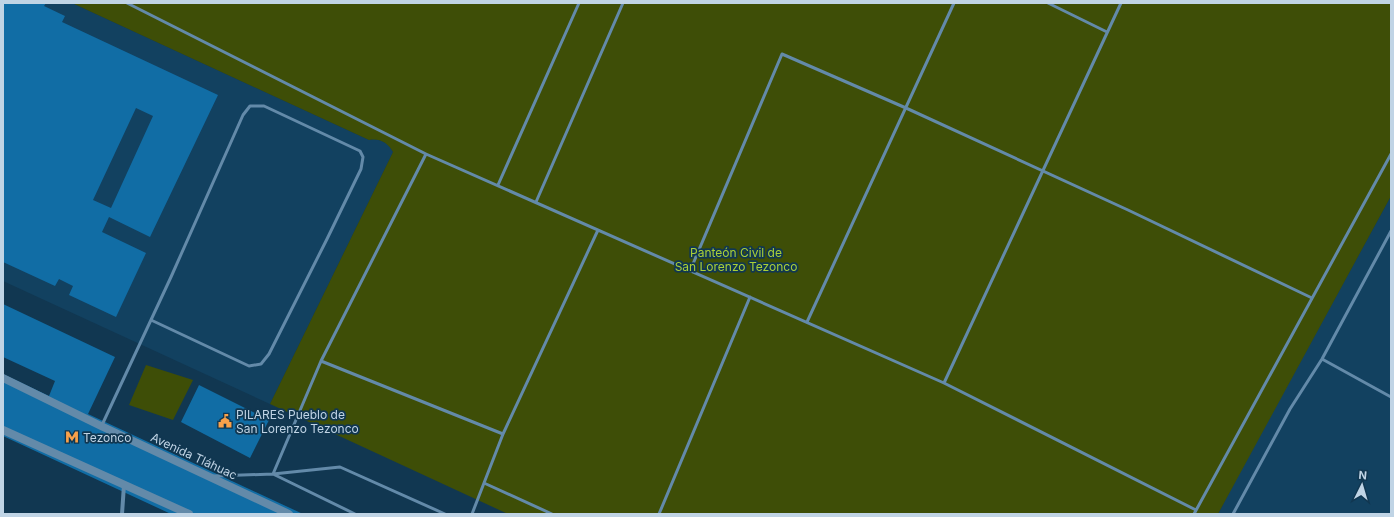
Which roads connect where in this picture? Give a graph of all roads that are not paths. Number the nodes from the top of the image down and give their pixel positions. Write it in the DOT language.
graph roads {
  1 [pos="127,3"];
  2 [pos="578,3"];
  3 [pos="623,3"];
  4 [pos="954,3"];
  5 [pos="1048,3"];
  6 [pos="1121,3"];
  7 [pos="1108,32"];
  8 [pos="906,108"];
  9 [pos="426,154"];
  10 [pos="1391,154"];
  11 [pos="1042,170"];
  12 [pos="498,185"];
  13 [pos="536,202"];
  14 [pos="598,230"];
  15 [pos="1391,231"];
  16 [pos="690,271"];
  17 [pos="750,297"];
  18 [pos="1312,298"];
  19 [pos="151,320"];
  20 [pos="807,322"];
  21 [pos="1322,359"];
  22 [pos="321,361"];
  23 [pos="3,378"];
  24 [pos="944,383"];
  25 [pos="1391,397"];
  26 [pos="102,426"];
  27 [pos="3,430"];
  28 [pos="502,434"];
  29 [pos="273,474"];
  30 [pos="209,476"];
  31 [pos="484,483"];
  32 [pos="124,485"];
  33 [pos="1195,512"];
  34 [pos="122,514"];
  35 [pos="189,514"];
  36 [pos="289,514"];
  37 [pos="355,514"];
  38 [pos="445,514"];
  39 [pos="472,514"];
  40 [pos="552,514"];
  41 [pos="659,514"];
  42 [pos="1233,514"];
  1 -- 9 [label="lane"];
  2 -- 12 [label="lane"];
  3 -- 13 [label="lane"];
  4 -- 8 [label="lane"];
  5 -- 7 [label="lane"];
  6 -- 7 [label="lane"];
  7 -- 11 [label="lane"];
  8 -- 11 [label="lane"];
  8 -- 16 [label="lane"];
  8 -- 20 [label="lane"];
  9 -- 12 [label="lane"];
  9 -- 22 [label="lane"];
  10 -- 18 [label="lane"];
  11 -- 18 [label="lane"];
  11 -- 24 [label="lane"];
  12 -- 13 [label="lane"];
  13 -- 14 [label="lane"];
  14 -- 16 [label="lane"];
  14 -- 28 [label="lane"];
  15 -- 21 [label="lane"];
  16 -- 17 [label="lane"];
  17 -- 20 [label="lane"];
  17 -- 41 [label="lane"];
  18 -- 33 [label="lane"];
  19 -- 19 [label="lane"];
  19 -- 26 [label="lane"];
  20 -- 24 [label="lane"];
  21 -- 25 [label="lane"];
  21 -- 42 [label="lane"];
  22 -- 28 [label="lane"];
  22 -- 29 [label="lane"];
  23 -- 26 [label="main road, Avenida Tláhuac"];
  24 -- 33 [label="lane"];
  26 -- 30 [label="main road, Avenida Tláhuac"];
  27 -- 32 [label="main road"];
  28 -- 31 [label="lane"];
  29 -- 30 [label="lane"];
  29 -- 37 [label="lane"];
  29 -- 38 [label="lane"];
  30 -- 36 [label="main road, Avenida Tláhuac"];
  31 -- 39 [label="lane"];
  31 -- 40 [label="lane"];
  32 -- 34 [label="street"];
  32 -- 35 [label="main road"];
}
